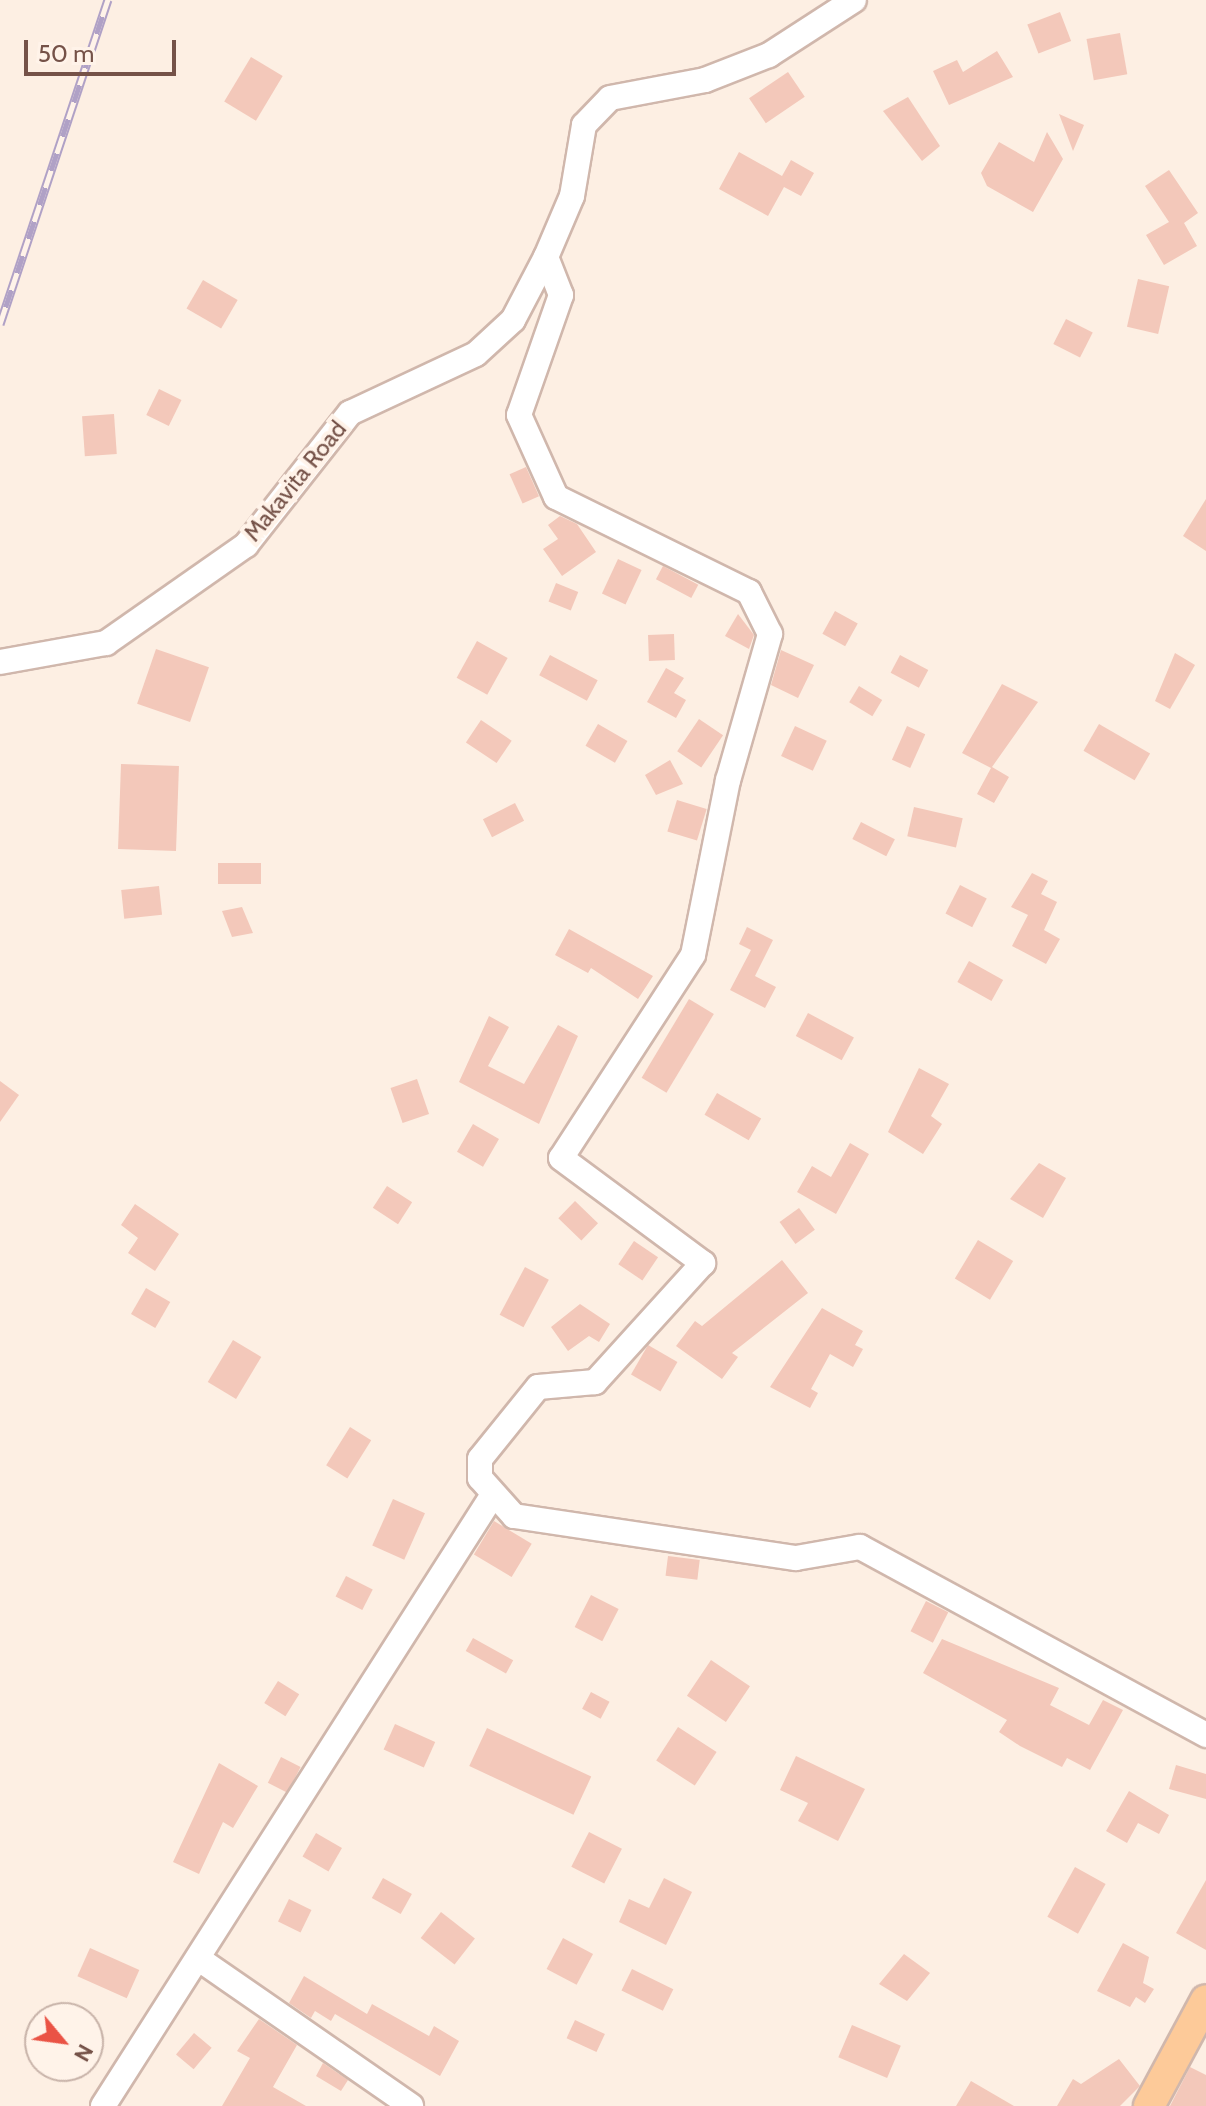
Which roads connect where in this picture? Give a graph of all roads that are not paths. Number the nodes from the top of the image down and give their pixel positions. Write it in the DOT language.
graph roads {
  1 [pos="854,0"];
  2 [pos="546,257"];
  3 [pos="0,662"];
  4 [pos="492,1496"];
  5 [pos="1206,1735"];
  6 [pos="199,1959"];
  7 [pos="1206,2000"];
  8 [pos="103,2106"];
  9 [pos="411,2106"];
  10 [pos="1149,2106"];
  1 -- 2 [label="street, Makavita Road"];
  2 -- 3 [label="street, Makavita Road"];
  2 -- 4 [label="street"];
  4 -- 5 [label="street"];
  4 -- 6 [label="street"];
  6 -- 8 [label="street"];
  6 -- 9 [label="street"];
  7 -- 10 [label="main road"];
}
